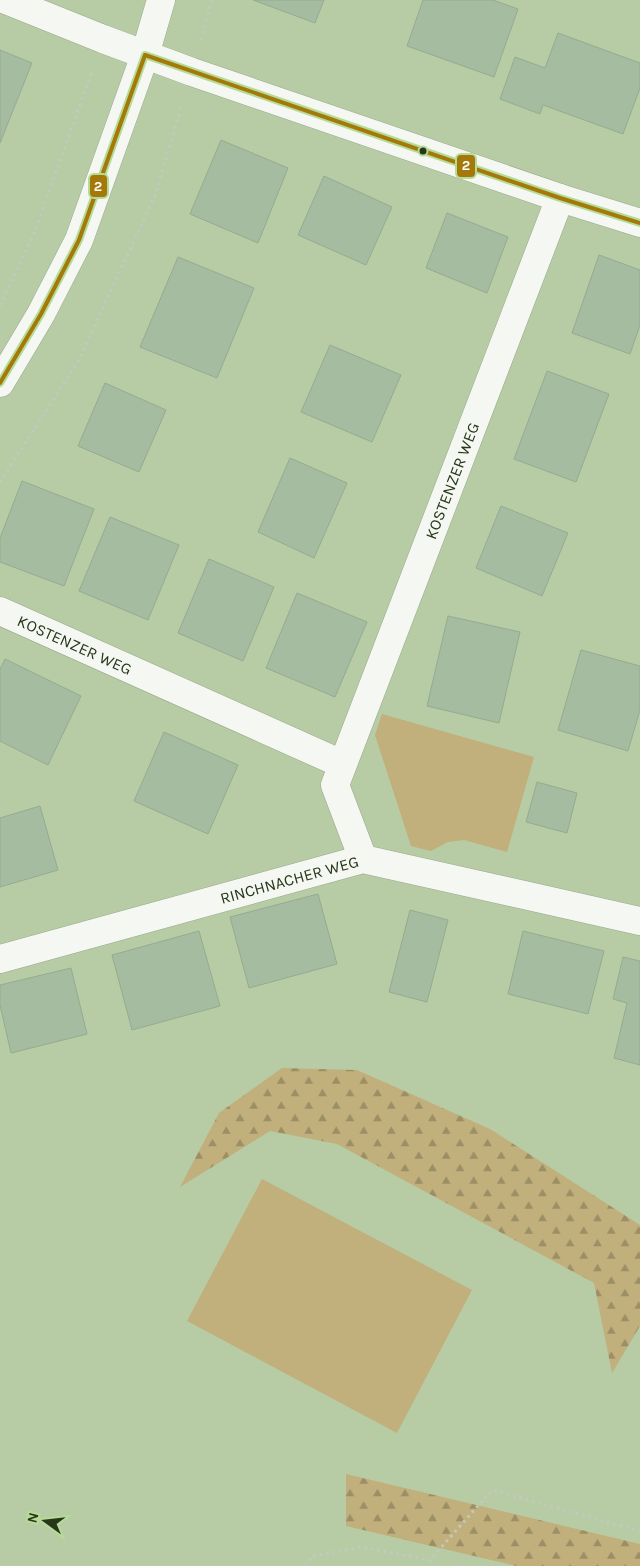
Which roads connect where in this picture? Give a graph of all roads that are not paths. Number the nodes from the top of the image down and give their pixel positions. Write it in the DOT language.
graph roads {
  1 [pos="6,0"];
  2 [pos="161,0"];
  3 [pos="145,55"];
  4 [pos="560,198"];
  5 [pos="640,224"];
  6 [pos="0,383"];
  7 [pos="0,611"];
  8 [pos="342,764"];
  9 [pos="363,859"];
  10 [pos="640,920"];
  11 [pos="0,959"];
  1 -- 3 [label="street"];
  2 -- 3 [label="street"];
  3 -- 4 [label="street"];
  3 -- 6 [label="street"];
  4 -- 5 [label="street"];
  4 -- 8 [label="street, KOSTENZER WEG"];
  7 -- 8 [label="street, KOSTENZER WEG"];
  8 -- 9 [label="street, KOSTENZER WEG"];
  9 -- 10 [label="street, RINCHNACHER WEG"];
  9 -- 11 [label="street, RINCHNACHER WEG"];
}
